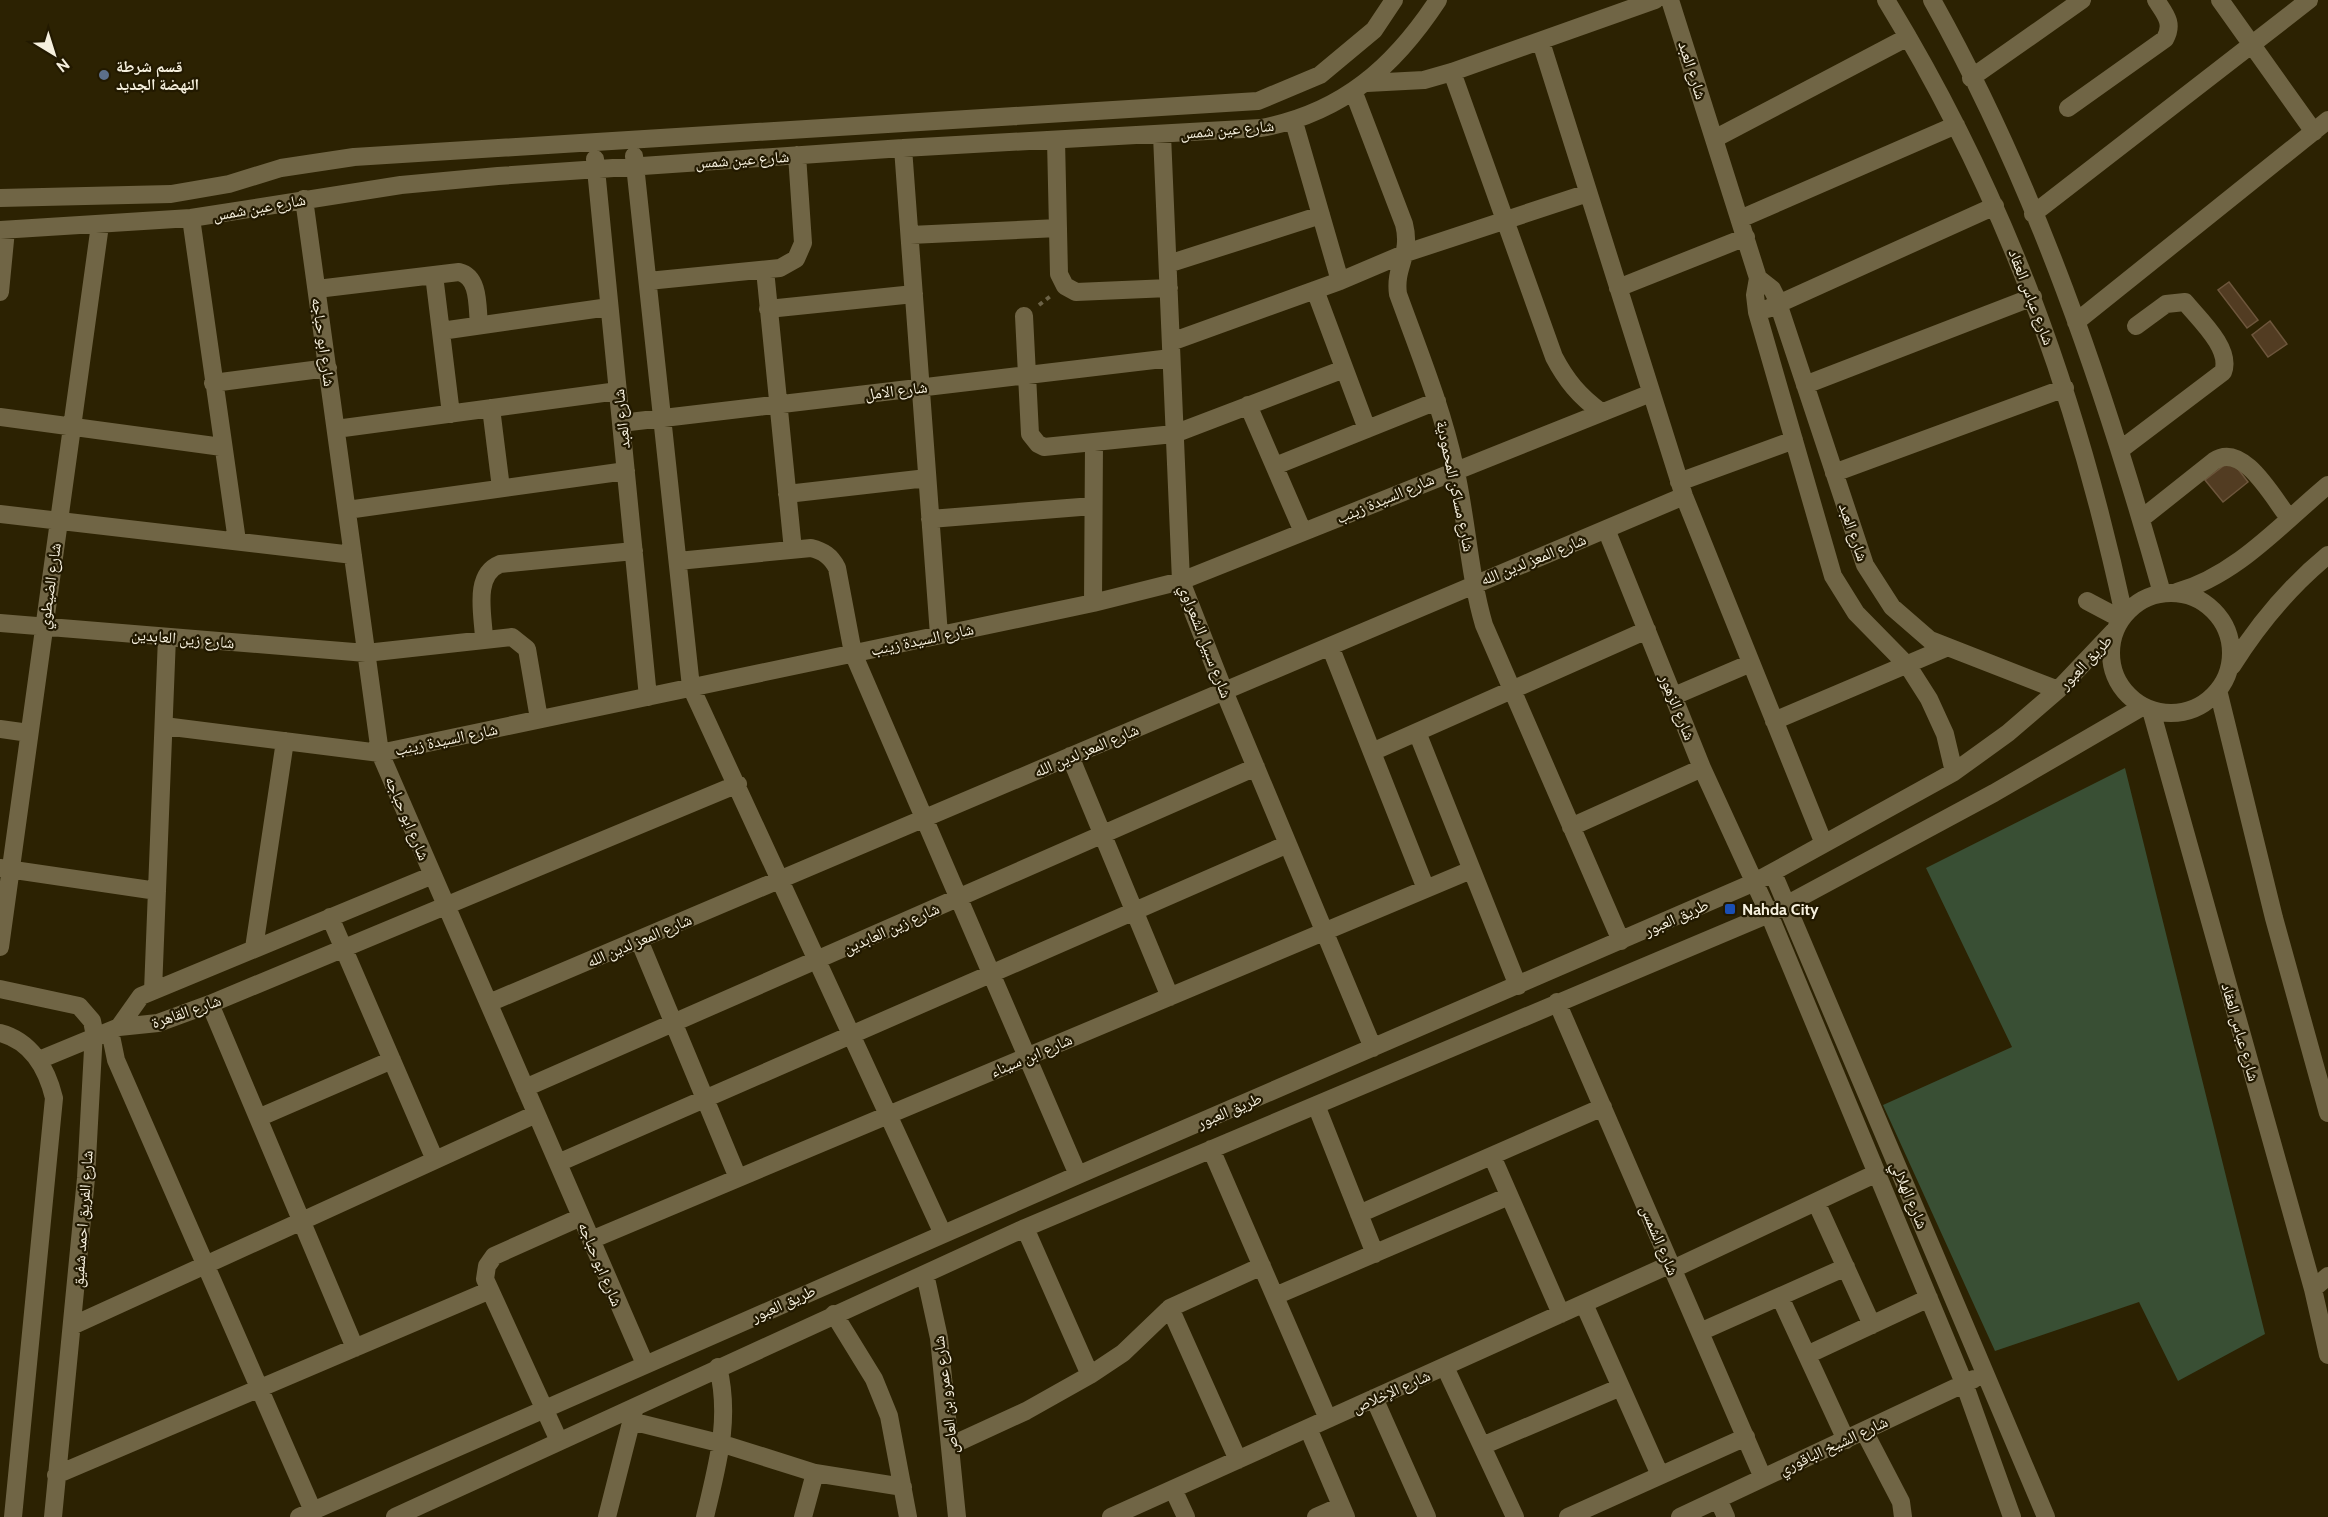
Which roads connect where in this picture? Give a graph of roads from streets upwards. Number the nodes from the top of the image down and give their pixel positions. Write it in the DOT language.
graph roads {
  1 [pos="1394,0"];
  2 [pos="1438,0"];
  3 [pos="1655,0"];
  4 [pos="1670,0"];
  5 [pos="1886,0"];
  6 [pos="1932,0"];
  7 [pos="2082,0"];
  8 [pos="2156,0"];
  9 [pos="2220,0"];
  10 [pos="2308,0"];
  11 [pos="1908,37"];
  12 [pos="1541,42"];
  13 [pos="2252,44"];
  14 [pos="1452,72"];
  15 [pos="1971,78"];
  16 [pos="1360,88"];
  17 [pos="2068,108"];
  18 [pos="2328,120"];
  19 [pos="1294,122"];
  20 [pos="1956,124"];
  21 [pos="2314,132"];
  22 [pos="1162,135"];
  23 [pos="633,139"];
  24 [pos="1714,139"];
  25 [pos="1056,140"];
  26 [pos="593,142"];
  27 [pos="903,148"];
  28 [pos="797,155"];
  29 [pos="635,167"];
  30 [pos="596,169"];
  31 [pos="1588,193"];
  32 [pos="0,198"];
  33 [pos="304,199"];
  34 [pos="1995,206"];
  35 [pos="2033,214"];
  36 [pos="1321,215"];
  37 [pos="190,218"];
  38 [pos="1740,219"];
  39 [pos="1506,222"];
  40 [pos="100,225"];
  41 [pos="1058,228"];
  42 [pos="3,230"];
  43 [pos="910,236"];
  44 [pos="1746,237"];
  45 [pos="1406,253"];
  46 [pos="1168,264"];
  47 [pos="765,270"];
  48 [pos="434,275"];
  49 [pos="1758,278"];
  50 [pos="648,281"];
  51 [pos="1340,281"];
  52 [pos="1168,288"];
  53 [pos="1618,288"];
  54 [pos="317,289"];
  55 [pos="1315,290"];
  56 [pos="0,292"];
  57 [pos="914,294"];
  58 [pos="2033,297"];
  59 [pos="1779,305"];
  60 [pos="609,307"];
  61 [pos="768,309"];
  62 [pos="1757,312"];
  63 [pos="1023,316"];
  64 [pos="2076,322"];
  65 [pos="479,325"];
  66 [pos="2136,326"];
  67 [pos="441,331"];
  68 [pos="1171,350"];
  69 [pos="328,368"];
  70 [pos="1344,369"];
  71 [pos="1027,375"];
  72 [pos="213,383"];
  73 [pos="1805,385"];
  74 [pos="921,387"];
  75 [pos="2065,388"];
  76 [pos="618,392"];
  77 [pos="1651,393"];
  78 [pos="1437,401"];
  79 [pos="777,404"];
  80 [pos="1248,405"];
  81 [pos="491,408"];
  82 [pos="1601,412"];
  83 [pos="451,414"];
  84 [pos="0,417"];
  85 [pos="662,417"];
  86 [pos="621,423"];
  87 [pos="72,426"];
  88 [pos="336,429"];
  89 [pos="1366,429"];
  90 [pos="1174,434"];
  91 [pos="1794,440"];
  92 [pos="1094,443"];
  93 [pos="222,447"];
  94 [pos="2120,450"];
  95 [pos="1275,466"];
  96 [pos="1455,469"];
  97 [pos="626,471"];
  98 [pos="1834,473"];
  99 [pos="927,478"];
  100 [pos="2328,485"];
  101 [pos="501,488"];
  102 [pos="1681,489"];
  103 [pos="787,494"];
  104 [pos="1094,506"];
  105 [pos="347,510"];
  106 [pos="0,514"];
  107 [pos="2289,518"];
  108 [pos="930,519"];
  109 [pos="2141,519"];
  110 [pos="59,521"];
  111 [pos="1606,529"];
  112 [pos="1303,532"];
  113 [pos="237,541"];
  114 [pos="793,550"];
  115 [pos="634,551"];
  116 [pos="353,555"];
  117 [pos="2328,555"];
  118 [pos="678,561"];
  119 [pos="1181,581"];
  120 [pos="1474,583"];
  121 [pos="2169,593"];
  122 [pos="2087,601"];
  123 [pos="1093,603"];
  124 [pos="2120,621"];
  125 [pos="0,623"];
  126 [pos="44,627"];
  127 [pos="1647,630"];
  128 [pos="939,635"];
  129 [pos="167,637"];
  130 [pos="484,638"];
  131 [pos="1330,646"];
  132 [pos="1948,647"];
  133 [pos="366,653"];
  134 [pos="853,653"];
  135 [pos="1751,663"];
  136 [pos="1908,666"];
  137 [pos="2229,670"];
  138 [pos="691,687"];
  139 [pos="2058,690"];
  140 [pos="2218,690"];
  141 [pos="1224,691"];
  142 [pos="1511,691"];
  143 [pos="1674,696"];
  144 [pos="648,697"];
  145 [pos="2147,708"];
  146 [pos="539,719"];
  147 [pos="1774,721"];
  148 [pos="164,726"];
  149 [pos="0,729"];
  150 [pos="1417,732"];
  151 [pos="29,733"];
  152 [pos="285,741"];
  153 [pos="380,753"];
  154 [pos="1372,753"];
  155 [pos="1070,756"];
  156 [pos="1256,767"];
  157 [pos="1702,768"];
  158 [pos="1954,771"];
  159 [pos="738,784"];
  160 [pos="924,819"];
  161 [pos="1571,827"];
  162 [pos="1102,834"];
  163 [pos="1288,844"];
  164 [pos="1824,844"];
  165 [pos="5,869"];
  166 [pos="1472,870"];
  167 [pos="1773,873"];
  168 [pos="433,875"];
  169 [pos="781,879"];
  170 [pos="1755,882"];
  171 [pos="1426,889"];
  172 [pos="157,891"];
  173 [pos="958,898"];
  174 [pos="1787,905"];
  175 [pos="446,906"];
  176 [pos="1134,911"];
  177 [pos="1769,914"];
  178 [pos="330,917"];
  179 [pos="1325,932"];
  180 [pos="639,940"];
  181 [pos="1621,941"];
  182 [pos="0,947"];
  183 [pos="254,948"];
  184 [pos="344,948"];
  185 [pos="818,960"];
  186 [pos="991,974"];
  187 [pos="1518,986"];
  188 [pos="0,989"];
  189 [pos="153,991"];
  190 [pos="1170,997"];
  191 [pos="1557,1002"];
  192 [pos="489,1003"];
  193 [pos="210,1004"];
  194 [pos="674,1023"];
  195 [pos="107,1032"];
  196 [pos="0,1033"];
  197 [pos="852,1035"];
  198 [pos="1373,1048"];
  199 [pos="1027,1057"];
  200 [pos="39,1060"];
  201 [pos="392,1060"];
  202 [pos="525,1088"];
  203 [pos="705,1099"];
  204 [pos="1316,1105"];
  205 [pos="1603,1107"];
  206 [pos="2328,1113"];
  207 [pos="536,1114"];
  208 [pos="889,1115"];
  209 [pos="258,1118"];
  210 [pos="1211,1149"];
  211 [pos="1492,1156"];
  212 [pos="435,1160"];
  213 [pos="558,1163"];
  214 [pos="1877,1173"];
  215 [pos="1078,1175"];
  216 [pos="738,1178"];
  217 [pos="1509,1196"];
  218 [pos="1816,1202"];
  219 [pos="1359,1214"];
  220 [pos="581,1217"];
  221 [pos="302,1221"];
  222 [pos="1025,1228"];
  223 [pos="943,1234"];
  224 [pos="591,1240"];
  225 [pos="1375,1254"];
  226 [pos="205,1265"];
  227 [pos="1262,1266"];
  228 [pos="1672,1267"];
  229 [pos="1846,1267"];
  230 [pos="925,1274"];
  231 [pos="2328,1276"];
  232 [pos="2313,1289"];
  233 [pos="488,1291"];
  234 [pos="1275,1296"];
  235 [pos="1780,1297"];
  236 [pos="1929,1299"];
  237 [pos="1584,1304"];
  238 [pos="1170,1308"];
  239 [pos="834,1314"];
  240 [pos="1561,1314"];
  241 [pos="74,1324"];
  242 [pos="1872,1325"];
  243 [pos="1700,1332"];
  244 [pos="355,1348"];
  245 [pos="1807,1354"];
  246 [pos="2328,1355"];
  247 [pos="645,1364"];
  248 [pos="1445,1367"];
  249 [pos="718,1368"];
  250 [pos="1987,1374"];
  251 [pos="1090,1375"];
  252 [pos="1964,1383"];
  253 [pos="1621,1387"];
  254 [pos="259,1388"];
  255 [pos="1374,1398"];
  256 [pos="544,1408"];
  257 [pos="633,1414"];
  258 [pos="1328,1419"];
  259 [pos="1308,1428"];
  260 [pos="1864,1431"];
  261 [pos="1746,1437"];
  262 [pos="1846,1440"];
  263 [pos="559,1441"];
  264 [pos="723,1444"];
  265 [pos="952,1444"];
  266 [pos="1482,1446"];
  267 [pos="1238,1460"];
  268 [pos="814,1473"];
  269 [pos="56,1475"];
  270 [pos="1660,1475"];
  271 [pos="1764,1478"];
  272 [pos="903,1487"];
  273 [pos="1173,1489"];
  274 [pos="1718,1499"];
  275 [pos="1343,1512"];
  276 [pos="306,1514"];
  277 [pos="13,1517"];
  278 [pos="53,1517"];
  279 [pos="395,1517"];
  280 [pos="607,1517"];
  281 [pos="705,1517"];
  282 [pos="803,1517"];
  283 [pos="908,1517"];
  284 [pos="957,1517"];
  285 [pos="1111,1517"];
  286 [pos="1186,1517"];
  287 [pos="1316,1517"];
  288 [pos="1427,1517"];
  289 [pos="1515,1517"];
  290 [pos="1568,1517"];
  291 [pos="1680,1517"];
  292 [pos="1726,1517"];
  293 [pos="1903,1517"];
  294 [pos="2012,1517"];
  295 [pos="2046,1517"];
  1 -- 23 [label="street, شارع عين شمس"];
  2 -- 16 [label="street, شارع عين شمس"];
  3 -- 12 [label="street"];
  4 -- 24 [label="street, شارع العبد"];
  5 -- 11 [label="street, شارع عباس العقاد"];
  6 -- 15 [label="street, شارع عباس العقاد"];
  7 -- 15 [label="street"];
  8 -- 17 [label="street"];
  9 -- 13 [label="street"];
  10 -- 13 [label="street"];
  11 -- 20 [label="street, شارع عباس العقاد"];
  11 -- 24 [label="street"];
  12 -- 14 [label="street"];
  12 -- 31 [label="street"];
  13 -- 21 [label="street"];
  13 -- 35 [label="street"];
  14 -- 16 [label="street"];
  14 -- 39 [label="street"];
  15 -- 35 [label="street, شارع عباس العقاد"];
  16 -- 19 [label="street, شارع عين شمس"];
  16 -- 45 [label="street, شارع مساكن المحمودية"];
  18 -- 21 [label="street"];
  19 -- 22 [label="street, شارع عين شمس"];
  19 -- 36 [label="street"];
  20 -- 34 [label="street, شارع عباس العقاد"];
  20 -- 38 [label="street"];
  21 -- 64 [label="street"];
  22 -- 25 [label="street, شارع عين شمس"];
  22 -- 46 [label="street, شارع سبيل الشعراوي"];
  23 -- 26 [label="street, شارع عين شمس"];
  23 -- 29 [label="street"];
  24 -- 38 [label="street, شارع العبد"];
  25 -- 27 [label="street, شارع عين شمس"];
  25 -- 41 [label="street"];
  26 -- 30 [label="street, شارع العبد"];
  26 -- 32 [label="street, شارع عين شمس"];
  27 -- 28 [label="street, شارع عين شمس"];
  27 -- 43 [label="street"];
  28 -- 29 [label="street, شارع عين شمس"];
  28 -- 47 [label="street"];
  29 -- 30 [label="street, شارع عين شمس"];
  29 -- 50 [label="street"];
  30 -- 33 [label="street, شارع عين شمس"];
  30 -- 60 [label="street, شارع العبد"];
  31 -- 39 [label="street, شارع الامل"];
  31 -- 53 [label="street"];
  33 -- 37 [label="street, شارع عين شمس"];
  33 -- 54 [label="street, شارع ابو حباجه"];
  34 -- 58 [label="street, شارع عباس العقاد"];
  34 -- 59 [label="street"];
  35 -- 64 [label="street, شارع عباس العقاد"];
  36 -- 46 [label="street"];
  36 -- 51 [label="street"];
  37 -- 40 [label="street, شارع عين شمس"];
  37 -- 72 [label="street"];
  38 -- 44 [label="street, شارع العبد"];
  39 -- 45 [label="street, شارع الامل"];
  39 -- 82 [label="street"];
  40 -- 42 [label="street, شارع عين شمس"];
  40 -- 87 [label="street, شارع الضيطوي"];
  41 -- 43 [label="street"];
  41 -- 52 [label="street"];
  42 -- 56 [label="street"];
  43 -- 57 [label="street"];
  44 -- 49 [label="street, شارع العبد"];
  44 -- 53 [label="street"];
  45 -- 51 [label="street, شارع الامل"];
  45 -- 78 [label="street, شارع مساكن المحمودية"];
  46 -- 52 [label="street, شارع سبيل الشعراوي"];
  47 -- 50 [label="street"];
  47 -- 61 [label="street"];
  48 -- 54 [label="street"];
  48 -- 65 [label="street"];
  48 -- 67 [label="street"];
  49 -- 59 [label="street, شارع العبد"];
  49 -- 62 [label="street, شارع العبد"];
  50 -- 85 [label="street"];
  51 -- 55 [label="street, شارع الامل"];
  52 -- 68 [label="street, شارع سبيل الشعراوي"];
  53 -- 77 [label="street"];
  54 -- 69 [label="street, شارع ابو حباجه"];
  55 -- 68 [label="street, شارع الامل"];
  55 -- 70 [label="street"];
  57 -- 61 [label="street"];
  57 -- 74 [label="street"];
  58 -- 73 [label="street"];
  58 -- 75 [label="street, شارع عباس العقاد"];
  59 -- 62 [label="street"];
  59 -- 73 [label="street, شارع العبد"];
  60 -- 65 [label="street"];
  60 -- 76 [label="street, شارع العبد"];
  61 -- 79 [label="street"];
  62 -- 91 [label="street, شارع العبد"];
  63 -- 71 [label="street"];
  64 -- 94 [label="street, شارع عباس العقاد"];
  65 -- 67 [label="street"];
  66 -- 94 [label="street"];
  67 -- 83 [label="street"];
  68 -- 71 [label="street, شارع الامل"];
  68 -- 90 [label="street, شارع سبيل الشعراوي"];
  69 -- 72 [label="street"];
  69 -- 88 [label="street, شارع ابو حباجه"];
  70 -- 80 [label="street"];
  70 -- 89 [label="street"];
  71 -- 74 [label="street, شارع الامل"];
  71 -- 92 [label="street"];
  72 -- 93 [label="street"];
  73 -- 98 [label="street, شارع العبد"];
  74 -- 79 [label="street, شارع الامل"];
  74 -- 99 [label="street"];
  75 -- 98 [label="street"];
  75 -- 124 [label="street, شارع عباس العقاد"];
  76 -- 81 [label="street"];
  76 -- 86 [label="street, شارع العبد"];
  77 -- 82 [label="street, شارع السيدة زينب"];
  77 -- 102 [label="street"];
  78 -- 89 [label="street"];
  78 -- 96 [label="street, شارع مساكن المحمودية"];
  79 -- 85 [label="street, شارع الامل"];
  79 -- 103 [label="street"];
  80 -- 90 [label="street"];
  80 -- 95 [label="street"];
  81 -- 83 [label="street"];
  81 -- 101 [label="street"];
  82 -- 96 [label="street, شارع السيدة زينب"];
  83 -- 88 [label="street"];
  84 -- 87 [label="street"];
  85 -- 86 [label="street, شارع الامل"];
  85 -- 118 [label="street"];
  86 -- 97 [label="street, شارع العبد"];
  87 -- 93 [label="street"];
  87 -- 110 [label="street, شارع الضيطوي"];
  88 -- 105 [label="street, شارع ابو حباجه"];
  89 -- 95 [label="street"];
  90 -- 92 [label="street"];
  90 -- 119 [label="street, شارع سبيل الشعراوي"];
  91 -- 102 [label="street, شارع المعز لدين الله"];
  91 -- 136 [label="street, شارع العبد"];
  92 -- 104 [label="street"];
  93 -- 113 [label="street"];
  94 -- 109 [label="street, شارع عباس العقاد"];
  95 -- 112 [label="street"];
  96 -- 112 [label="street, شارع السيدة زينب"];
  96 -- 120 [label="street, شارع مساكن المحمودية"];
  97 -- 101 [label="street"];
  97 -- 115 [label="street, شارع العبد"];
  98 -- 132 [label="street, شارع العبد"];
  99 -- 103 [label="street"];
  99 -- 108 [label="street"];
  100 -- 107 [label="street"];
  101 -- 105 [label="street"];
  102 -- 111 [label="street, شارع المعز لدين الله"];
  102 -- 135 [label="street"];
  103 -- 114 [label="street"];
  104 -- 108 [label="street"];
  104 -- 123 [label="street"];
  105 -- 116 [label="street, شارع ابو حباجه"];
  106 -- 110 [label="street"];
  107 -- 109 [label="street"];
  107 -- 121 [label="street"];
  108 -- 128 [label="street"];
  109 -- 121 [label="street, شارع عباس العقاد"];
  110 -- 113 [label="street"];
  110 -- 126 [label="street, شارع الضيطوي"];
  111 -- 120 [label="street, شارع المعز لدين الله"];
  111 -- 127 [label="street, شارع الزهور"];
  112 -- 119 [label="street, شارع السيدة زينب"];
  113 -- 116 [label="street"];
  114 -- 118 [label="street"];
  114 -- 134 [label="street"];
  115 -- 130 [label="street"];
  115 -- 144 [label="street, شارع العبد"];
  116 -- 133 [label="street, شارع ابو حباجه"];
  117 -- 137 [label="street"];
  118 -- 138 [label="street"];
  119 -- 123 [label="street, شارع السيدة زينب"];
  119 -- 141 [label="street, شارع سبيل الشعراوي"];
  120 -- 131 [label="street, شارع المعز لدين الله"];
  120 -- 142 [label="street, شارع مساكن المحمودية"];
  121 -- 124 [label="street"];
  121 -- 137 [label="street"];
  122 -- 124 [label="street"];
  123 -- 128 [label="street, شارع السيدة زينب"];
  124 -- 139 [label="street, طريق العبور"];
  124 -- 145 [label="street"];
  125 -- 126 [label="street, شارع زين العابدين"];
  126 -- 129 [label="street, شارع زين العابدين"];
  126 -- 151 [label="street, شارع الضيطوي"];
  127 -- 142 [label="street"];
  127 -- 143 [label="street, شارع الزهور"];
  128 -- 134 [label="street, شارع السيدة زينب"];
  129 -- 133 [label="street, شارع زين العابدين"];
  129 -- 148 [label="street"];
  130 -- 133 [label="street, شارع زين العابدين"];
  130 -- 146 [label="street, شارع زين العابدين"];
  131 -- 141 [label="street, شارع المعز لدين الله"];
  131 -- 154 [label="street"];
  132 -- 136 [label="street"];
  132 -- 139 [label="street, شارع العبد"];
  133 -- 153 [label="street, شارع ابو حباجه"];
  134 -- 138 [label="street, شارع السيدة زينب"];
  134 -- 160 [label="street"];
  135 -- 143 [label="street"];
  135 -- 147 [label="street"];
  136 -- 147 [label="street"];
  136 -- 158 [label="street, شارع العبد"];
  137 -- 140 [label="street"];
  138 -- 144 [label="street, شارع السيدة زينب"];
  138 -- 159 [label="street"];
  139 -- 158 [label="street, طريق العبور"];
  140 -- 145 [label="street"];
  140 -- 206 [label="street"];
  141 -- 155 [label="street, شارع المعز لدين الله"];
  141 -- 156 [label="street, شارع سبيل الشعراوي"];
  142 -- 150 [label="street"];
  142 -- 161 [label="street, شارع مساكن المحمودية"];
  143 -- 157 [label="street, شارع الزهور"];
  144 -- 146 [label="street, شارع السيدة زينب"];
  145 -- 174 [label="street, طريق العبور"];
  145 -- 232 [label="street, شارع عباس العقاد"];
  146 -- 153 [label="street, شارع السيدة زينب"];
  147 -- 164 [label="street"];
  148 -- 152 [label="street, شارع السيدة زينب"];
  148 -- 172 [label="street"];
  149 -- 151 [label="street"];
  150 -- 154 [label="street"];
  150 -- 166 [label="street"];
  151 -- 165 [label="street, شارع الضيطوي"];
  152 -- 153 [label="street, شارع السيدة زينب"];
  152 -- 183 [label="street"];
  153 -- 168 [label="street, شارع ابو حباجه"];
  154 -- 171 [label="street"];
  155 -- 160 [label="street, شارع المعز لدين الله"];
  155 -- 162 [label="street"];
  156 -- 162 [label="street, شارع زين العابدين"];
  156 -- 163 [label="street, شارع سبيل الشعراوي"];
  157 -- 161 [label="street"];
  157 -- 170 [label="street, شارع الزهور"];
  158 -- 164 [label="street, طريق العبور"];
  159 -- 169 [label="street"];
  159 -- 175 [label="street, شارع القاهرة"];
  160 -- 169 [label="street, شارع المعز لدين الله"];
  160 -- 173 [label="street"];
  161 -- 181 [label="street, شارع مساكن المحمودية"];
  162 -- 173 [label="street, شارع زين العابدين"];
  162 -- 176 [label="street"];
  163 -- 176 [label="street"];
  163 -- 179 [label="street, شارع سبيل الشعراوي"];
  164 -- 167 [label="street, طريق العبور"];
  165 -- 172 [label="street"];
  165 -- 182 [label="street, شارع الضيطوي"];
  166 -- 171 [label="street, شارع ابن سيناء"];
  166 -- 187 [label="street"];
  167 -- 170 [label="street, طريق العبور"];
  167 -- 174 [label="street, شارع الهلالي"];
  168 -- 175 [label="street, شارع ابو حباجه"];
  168 -- 178 [label="street, شارع القاهرة"];
  169 -- 180 [label="street, شارع المعز لدين الله"];
  169 -- 185 [label="street"];
  170 -- 177 [label="street, شارع الهلالي"];
  170 -- 181 [label="street, طريق العبور"];
  171 -- 179 [label="street, شارع ابن سيناء"];
  172 -- 189 [label="street"];
  173 -- 185 [label="street, شارع زين العابدين"];
  173 -- 186 [label="street"];
  174 -- 177 [label="street, طريق العبور"];
  174 -- 250 [label="street, شارع الهلالي"];
  175 -- 184 [label="street, شارع القاهرة"];
  175 -- 192 [label="street, شارع ابو حباجه"];
  176 -- 186 [label="street"];
  176 -- 190 [label="street"];
  177 -- 191 [label="street, طريق العبور"];
  177 -- 214 [label="street, شارع الهلالي"];
  178 -- 183 [label="street, شارع القاهرة"];
  178 -- 184 [label="street"];
  179 -- 190 [label="street, شارع ابن سيناء"];
  179 -- 198 [label="street, شارع سبيل الشعراوي"];
  180 -- 192 [label="street, شارع المعز لدين الله"];
  180 -- 194 [label="street"];
  181 -- 187 [label="street, طريق العبور"];
  183 -- 189 [label="street, شارع القاهرة"];
  184 -- 193 [label="street, شارع القاهرة"];
  184 -- 201 [label="street"];
  185 -- 194 [label="street, شارع زين العابدين"];
  185 -- 197 [label="street"];
  186 -- 197 [label="street"];
  186 -- 199 [label="street"];
  187 -- 198 [label="street, طريق العبور"];
  188 -- 195 [label="street, شارع الفريق احمد شفيق"];
  189 -- 195 [label="street, شارع القاهرة"];
  190 -- 199 [label="street, شارع ابن سيناء"];
  191 -- 204 [label="street, طريق العبور"];
  191 -- 205 [label="street, شارع الشمس"];
  192 -- 202 [label="street, شارع ابو حباجه"];
  193 -- 195 [label="street, شارع القاهرة"];
  193 -- 209 [label="street"];
  194 -- 202 [label="street, شارع زين العابدين"];
  194 -- 203 [label="street"];
  195 -- 200 [label="street"];
  195 -- 226 [label="street"];
  195 -- 241 [label="street, شارع الفريق احمد شفيق"];
  196 -- 200 [label="street"];
  197 -- 203 [label="street"];
  197 -- 208 [label="street"];
  198 -- 215 [label="street, طريق العبور"];
  199 -- 208 [label="street, شارع ابن سيناء"];
  199 -- 215 [label="street"];
  200 -- 277 [label="street"];
  201 -- 209 [label="street"];
  201 -- 212 [label="street"];
  202 -- 207 [label="street, شارع ابو حباجه"];
  203 -- 213 [label="street"];
  203 -- 216 [label="street"];
  204 -- 210 [label="street, طريق العبور"];
  204 -- 219 [label="street"];
  205 -- 211 [label="street"];
  205 -- 228 [label="street, شارع الشمس"];
  207 -- 212 [label="street"];
  207 -- 213 [label="street, شارع ابو حباجه"];
  208 -- 216 [label="street, شارع ابن سيناء"];
  208 -- 223 [label="street"];
  209 -- 221 [label="street"];
  210 -- 222 [label="street, طريق العبور"];
  210 -- 227 [label="street"];
  211 -- 217 [label="street"];
  211 -- 219 [label="street"];
  212 -- 221 [label="street"];
  213 -- 220 [label="street, شارع ابو حباجه"];
  214 -- 218 [label="street, شارع الإخلاص"];
  214 -- 236 [label="street, شارع الهلالي"];
  215 -- 223 [label="street, طريق العبور"];
  216 -- 224 [label="street, شارع ابن سيناء"];
  217 -- 225 [label="street"];
  217 -- 240 [label="street"];
  218 -- 228 [label="street, شارع الإخلاص"];
  218 -- 229 [label="street"];
  219 -- 225 [label="street"];
  220 -- 224 [label="street, شارع ابو حباجه"];
  220 -- 233 [label="street"];
  221 -- 226 [label="street"];
  221 -- 244 [label="street"];
  222 -- 230 [label="street, طريق العبور"];
  222 -- 251 [label="street"];
  223 -- 247 [label="street, طريق العبور"];
  224 -- 247 [label="street, شارع ابو حباجه"];
  225 -- 234 [label="street"];
  226 -- 241 [label="street"];
  226 -- 254 [label="street"];
  227 -- 234 [label="street"];
  227 -- 238 [label="street"];
  228 -- 237 [label="street, شارع الإخلاص"];
  228 -- 243 [label="street, شارع الشمس"];
  229 -- 235 [label="street"];
  229 -- 242 [label="street"];
  230 -- 239 [label="street, طريق العبور"];
  230 -- 265 [label="street, شارع عمرو بن العاص"];
  231 -- 232 [label="street"];
  232 -- 246 [label="street, شارع عباس العقاد"];
  233 -- 244 [label="street"];
  233 -- 256 [label="street"];
  234 -- 258 [label="street"];
  235 -- 243 [label="street"];
  235 -- 245 [label="street"];
  236 -- 242 [label="street"];
  236 -- 252 [label="street, شارع الهلالي"];
  237 -- 240 [label="street, شارع الإخلاص"];
  237 -- 253 [label="street"];
  238 -- 251 [label="street"];
  238 -- 267 [label="street"];
  239 -- 249 [label="street, طريق العبور"];
  239 -- 272 [label="street"];
  240 -- 248 [label="street, شارع الإخلاص"];
  241 -- 269 [label="street, شارع الفريق احمد شفيق"];
  242 -- 245 [label="street"];
  243 -- 261 [label="street, شارع الشمس"];
  244 -- 254 [label="street"];
  245 -- 262 [label="street"];
  247 -- 256 [label="street, طريق العبور"];
  248 -- 255 [label="street, شارع الإخلاص"];
  248 -- 266 [label="street"];
  249 -- 257 [label="street, طريق العبور"];
  249 -- 264 [label="street"];
  250 -- 252 [label="street, شارع الشيخ الباقوري"];
  250 -- 295 [label="street, شارع الهلالي"];
  251 -- 265 [label="street"];
  252 -- 260 [label="street, شارع الشيخ الباقوري"];
  252 -- 294 [label="street, شارع الهلالي"];
  253 -- 266 [label="street"];
  253 -- 270 [label="street"];
  254 -- 269 [label="street"];
  254 -- 276 [label="street"];
  255 -- 258 [label="street, شارع الإخلاص"];
  255 -- 288 [label="street"];
  256 -- 263 [label="street"];
  256 -- 276 [label="street, طريق العبور"];
  257 -- 263 [label="street, طريق العبور"];
  257 -- 264 [label="street"];
  257 -- 280 [label="street"];
  258 -- 259 [label="street, شارع الإخلاص"];
  259 -- 267 [label="street, شارع الإخلاص"];
  259 -- 275 [label="street"];
  260 -- 262 [label="street, شارع الشيخ الباقوري"];
  260 -- 293 [label="street"];
  261 -- 270 [label="street"];
  261 -- 271 [label="street, شارع الشمس"];
  262 -- 271 [label="street, شارع الشيخ الباقوري"];
  263 -- 279 [label="street, طريق العبور"];
  264 -- 268 [label="street"];
  264 -- 281 [label="street"];
  265 -- 284 [label="street, شارع عمرو بن العاص"];
  266 -- 289 [label="street"];
  267 -- 273 [label="street, شارع الإخلاص"];
  268 -- 272 [label="street"];
  268 -- 282 [label="street"];
  269 -- 278 [label="street, شارع الفريق احمد شفيق"];
  270 -- 290 [label="street"];
  271 -- 274 [label="street, شارع الشيخ الباقوري"];
  272 -- 283 [label="street"];
  273 -- 285 [label="street, شارع الإخلاص"];
  273 -- 286 [label="street"];
  274 -- 291 [label="street, شارع الشيخ الباقوري"];
  274 -- 292 [label="street"];
  275 -- 287 [label="street"];
}
